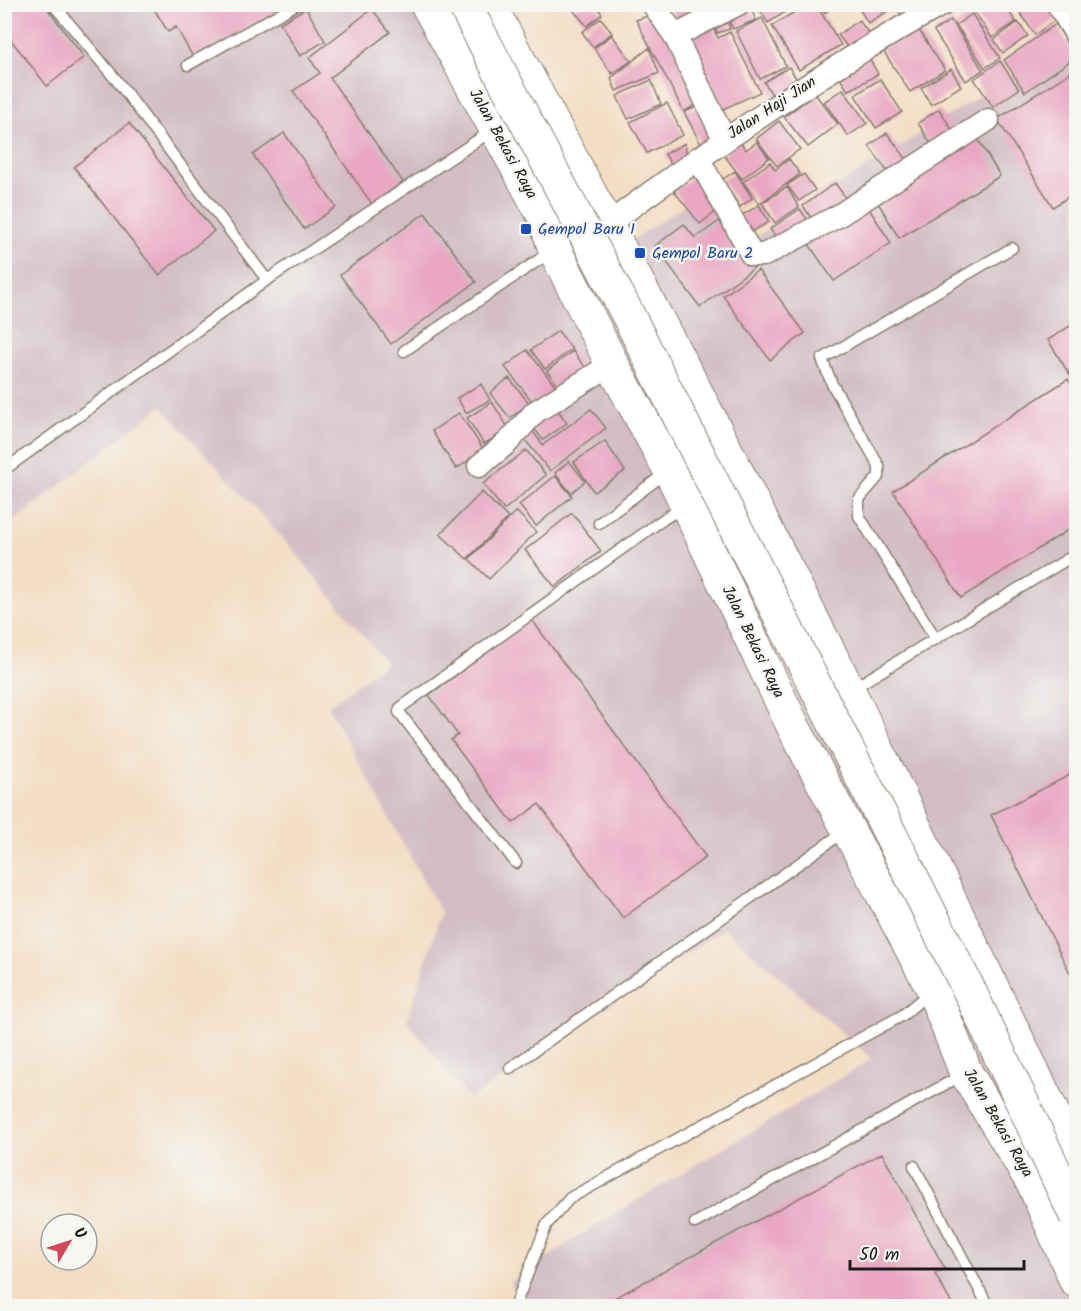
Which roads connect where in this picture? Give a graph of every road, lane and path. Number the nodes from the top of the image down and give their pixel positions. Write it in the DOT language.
graph roads {
  1 [pos="53,4"];
  2 [pos="297,4"];
  3 [pos="427,4"];
  4 [pos="464,4"];
  5 [pos="489,4"];
  6 [pos="653,4"];
  7 [pos="738,4"];
  8 [pos="944,4"];
  9 [pos="1058,4"];
  10 [pos="1077,34"];
  11 [pos="675,36"];
  12 [pos="188,65"];
  13 [pos="550,118"];
  14 [pos="988,120"];
  15 [pos="499,139"];
  16 [pos="724,139"];
  17 [pos="698,158"];
  18 [pos="608,224"];
  19 [pos="1012,248"];
  20 [pos="555,250"];
  21 [pos="267,280"];
  22 [pos="404,351"];
  23 [pos="612,364"];
  24 [pos="479,466"];
  25 [pos="4,470"];
  26 [pos="670,470"];
  27 [pos="686,506"];
  28 [pos="599,523"];
  29 [pos="1077,554"];
  30 [pos="936,639"];
  31 [pos="849,690"];
  32 [pos="848,830"];
  33 [pos="516,863"];
  34 [pos="933,989"];
  35 [pos="510,1068"];
  36 [pos="966,1073"];
  37 [pos="1077,1161"];
  38 [pos="914,1166"];
  39 [pos="1077,1216"];
  40 [pos="694,1223"];
  41 [pos="1077,1281"];
  42 [pos="515,1306"];
  43 [pos="988,1306"];
  1 -- 21 [label="lane"];
  2 -- 12 [label="lane"];
  3 -- 15 [label="highway, Jalan Bekasi Raya"];
  4 -- 39 [label="highway, bridge"];
  5 -- 13 [label="highway"];
  6 -- 11 [label="street"];
  7 -- 11 [label="street"];
  8 -- 16 [label="street, Jalan Haji Jian"];
  9 -- 10 [label="street"];
  11 -- 16 [label="street"];
  13 -- 15 [label="highway"];
  13 -- 18 [label="highway"];
  14 -- 17 [label="street"];
  15 -- 20 [label="highway, Jalan Bekasi Raya"];
  15 -- 21 [label="lane"];
  16 -- 17 [label="street, Jalan Haji Jian"];
  17 -- 18 [label="street, Jalan Haji Jian"];
  18 -- 31 [label="highway"];
  19 -- 30 [label="lane"];
  20 -- 22 [label="lane"];
  20 -- 23 [label="highway, Jalan Bekasi Raya"];
  21 -- 25 [label="lane"];
  23 -- 24 [label="street"];
  23 -- 26 [label="highway, Jalan Bekasi Raya"];
  26 -- 27 [label="highway, Jalan Bekasi Raya"];
  26 -- 28 [label="lane"];
  27 -- 32 [label="highway, Jalan Bekasi Raya"];
  27 -- 33 [label="lane"];
  29 -- 30 [label="lane"];
  30 -- 31 [label="lane"];
  31 -- 37 [label="highway"];
  32 -- 34 [label="highway, Jalan Bekasi Raya"];
  32 -- 35 [label="lane"];
  34 -- 36 [label="highway, Jalan Bekasi Raya"];
  34 -- 42 [label="lane"];
  36 -- 40 [label="lane"];
  36 -- 41 [label="highway, Jalan Bekasi Raya"];
  38 -- 43 [label="lane"];
}
